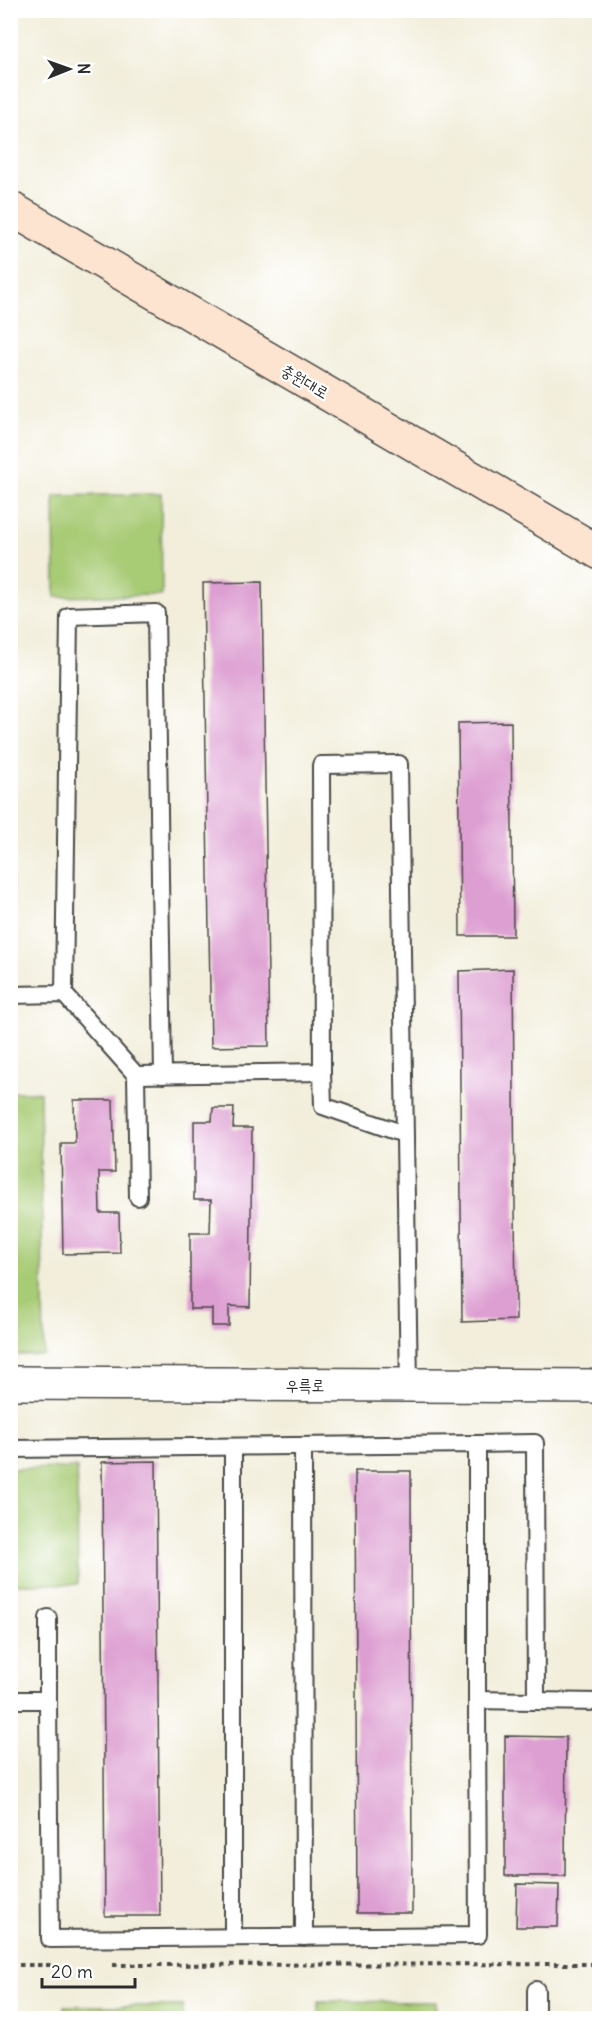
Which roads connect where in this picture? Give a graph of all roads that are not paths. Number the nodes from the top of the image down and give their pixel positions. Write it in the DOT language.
graph roads {
  1 [pos="10,208"];
  2 [pos="600,553"];
  3 [pos="64,994"];
  4 [pos="10,995"];
  5 [pos="322,1072"];
  6 [pos="136,1075"];
  7 [pos="163,1075"];
  8 [pos="404,1134"];
  9 [pos="138,1197"];
  10 [pos="10,1383"];
  11 [pos="409,1386"];
  12 [pos="600,1386"];
  13 [pos="477,1444"];
  14 [pos="303,1446"];
  15 [pos="233,1447"];
  16 [pos="10,1449"];
  17 [pos="48,1618"];
  18 [pos="10,1700"];
  19 [pos="48,1700"];
  20 [pos="477,1700"];
  21 [pos="536,1701"];
  22 [pos="600,1702"];
  23 [pos="304,1936"];
  24 [pos="233,1937"];
  25 [pos="536,1990"];
  26 [pos="536,2019"];
  1 -- 2 [label="street, 충원대로"];
  3 -- 4 [label="lane"];
  3 -- 6 [label="lane"];
  3 -- 7 [label="lane"];
  5 -- 7 [label="lane"];
  5 -- 8 [label="lane"];
  5 -- 8 [label="lane"];
  6 -- 7 [label="lane"];
  6 -- 9 [label="lane"];
  8 -- 11 [label="lane"];
  10 -- 11 [label="street, 우륵로"];
  11 -- 12 [label="street, 우륵로"];
  13 -- 14 [label="lane"];
  13 -- 20 [label="lane"];
  13 -- 21 [label="lane"];
  14 -- 15 [label="lane"];
  14 -- 23 [label="lane"];
  15 -- 16 [label="lane"];
  15 -- 24 [label="lane"];
  17 -- 19 [label="lane"];
  18 -- 19 [label="lane"];
  19 -- 24 [label="lane"];
  20 -- 21 [label="lane"];
  20 -- 23 [label="lane"];
  21 -- 22 [label="lane"];
  23 -- 24 [label="lane"];
  25 -- 26 [label="lane"];
}
